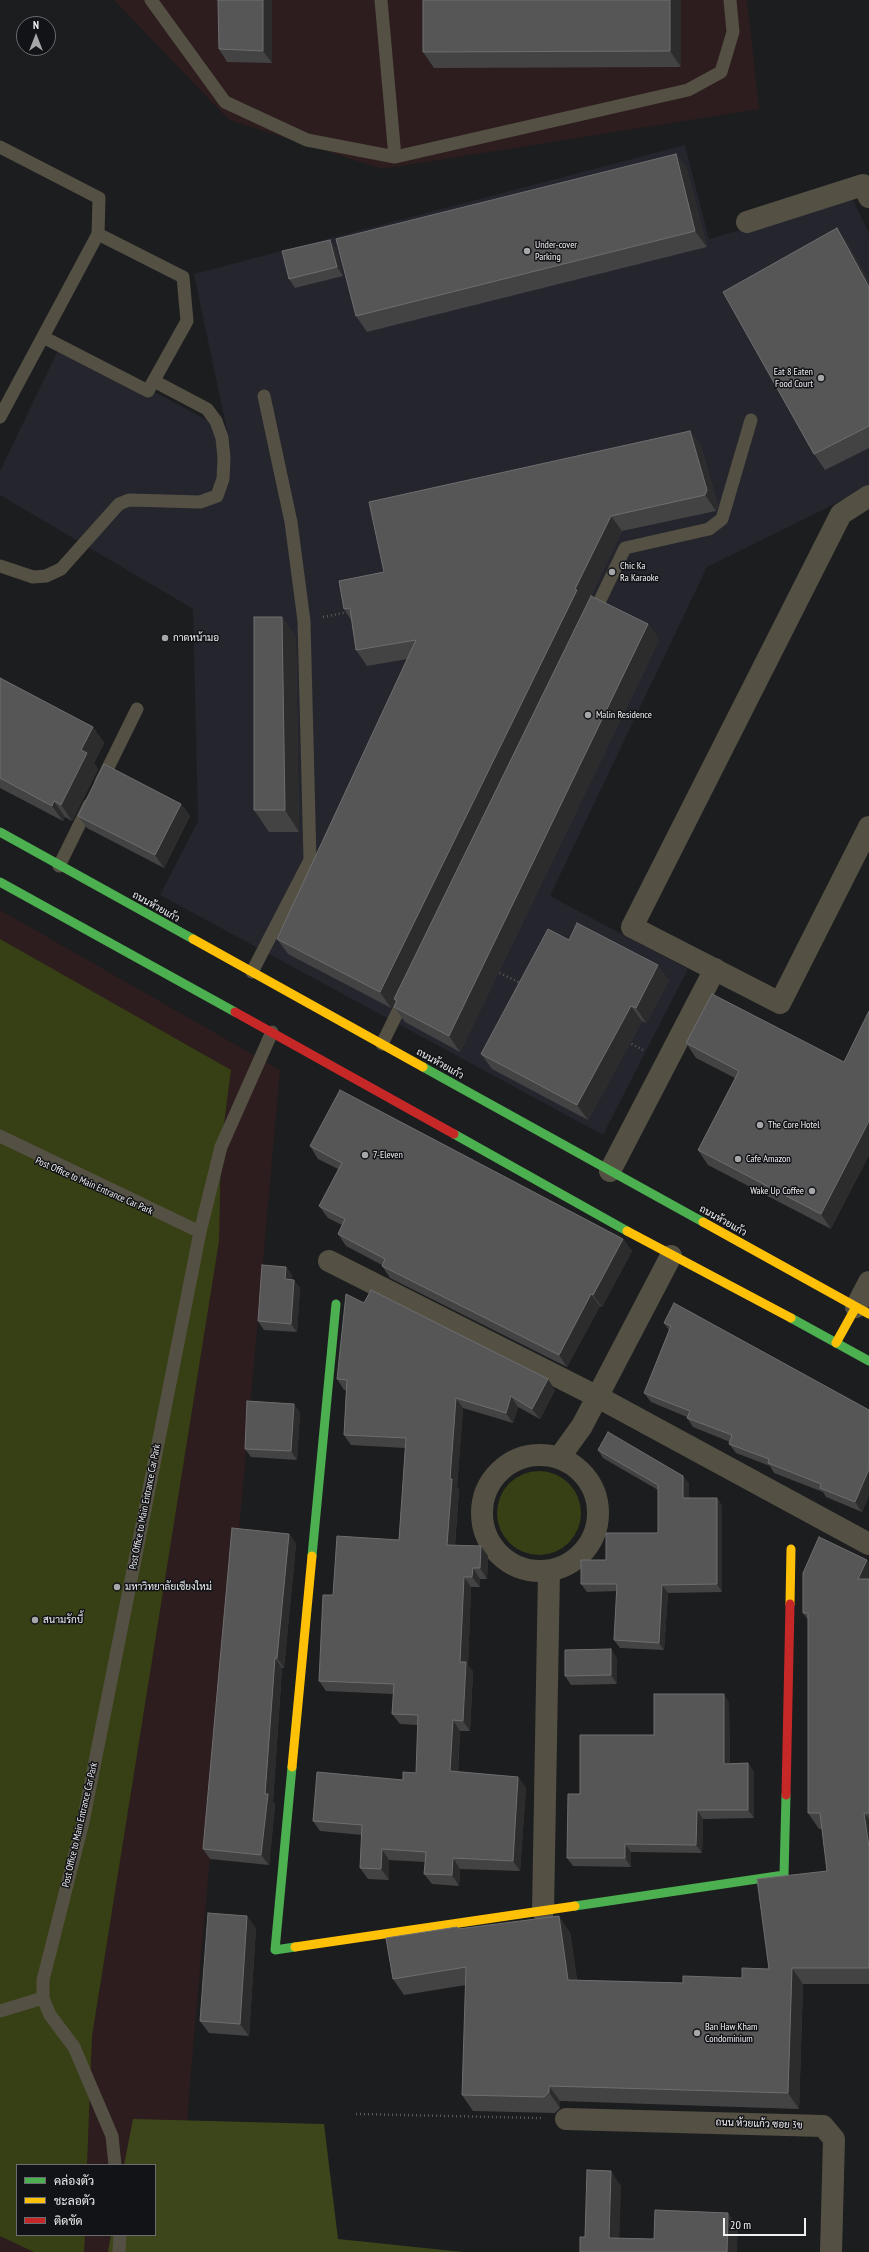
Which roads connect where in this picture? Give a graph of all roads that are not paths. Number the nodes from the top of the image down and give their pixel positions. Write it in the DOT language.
graph roads {
  1 [pos="151,0"];
  2 [pos="381,0"];
  3 [pos="730,0"];
  4 [pos="0,147"];
  5 [pos="395,157"];
  6 [pos="869,197"];
  7 [pos="747,222"];
  8 [pos="98,234"];
  9 [pos="43,337"];
  10 [pos="154,381"];
  11 [pos="264,396"];
  12 [pos="0,417"];
  13 [pos="751,420"];
  14 [pos="869,496"];
  15 [pos="0,566"];
  16 [pos="587,626"];
  17 [pos="137,709"];
  18 [pos="869,827"];
  19 [pos="0,832"];
  20 [pos="59,866"];
  21 [pos="0,882"];
  22 [pos="715,969"];
  23 [pos="252,972"];
  24 [pos="410,988"];
  25 [pos="272,1032"];
  26 [pos="382,1044"];
  27 [pos="0,1136"];
  28 [pos="0,1145"];
  29 [pos="610,1171"];
  30 [pos="200,1232"];
  31 [pos="671,1256"];
  32 [pos="329,1261"];
  33 [pos="869,1282"];
  34 [pos="336,1304"];
  35 [pos="863,1311"];
  36 [pos="836,1342"];
  37 [pos="869,1361"];
  38 [pos="598,1397"];
  39 [pos="559,1458"];
  40 [pos="869,1544"];
  41 [pos="791,1549"];
  42 [pos="549,1571"];
  43 [pos="543,1911"];
  44 [pos="43,1998"];
  45 [pos="0,2011"];
  46 [pos="566,2119"];
  47 [pos="115,2164"];
  48 [pos="120,2236"];
  49 [pos="119,2252"];
  50 [pos="830,2252"];
  1 -- 5 [label="lane"];
  2 -- 5 [label="lane"];
  3 -- 5 [label="lane"];
  4 -- 8 [label="lane"];
  6 -- 7 [label="street"];
  8 -- 9 [label="lane"];
  8 -- 10 [label="lane"];
  9 -- 10 [label="lane"];
  9 -- 12 [label="lane"];
  10 -- 15 [label="lane"];
  11 -- 23 [label="lane"];
  13 -- 16 [label="lane"];
  14 -- 22 [label="street"];
  17 -- 20 [label="lane"];
  18 -- 22 [label="street"];
  19 -- 20 [label="main road, ถนนห้วยแก้ว"];
  20 -- 23 [label="main road, ถนนห้วยแก้ว"];
  21 -- 25 [label="main road"];
  22 -- 29 [label="street"];
  23 -- 26 [label="main road, ถนนห้วยแก้ว"];
  24 -- 26 [label="lane"];
  25 -- 30 [label="lane"];
  25 -- 31 [label="main road"];
  26 -- 29 [label="main road, ถนนห้วยแก้ว"];
  27 -- 30 [label="lane"];
  28 -- 30 [label="lane, Post Office to Main Entrance Car Park"];
  29 -- 35 [label="main road, ถนนห้วยแก้ว"];
  30 -- 44 [label="lane"];
  31 -- 36 [label="main road"];
  31 -- 38 [label="street"];
  32 -- 38 [label="street"];
  33 -- 35 [label="street"];
  34 -- 43 [label="main road"];
  35 -- 36 [label="main road"];
  36 -- 37 [label="main road"];
  38 -- 39 [label="street"];
  38 -- 40 [label="street"];
  39 -- 42 [label="street"];
  39 -- 42 [label="street"];
  41 -- 43 [label="main road"];
  42 -- 43 [label="street"];
  44 -- 45 [label="lane"];
  44 -- 47 [label="lane"];
  46 -- 50 [label="street, ถนน ห้วยแก้ว ซอย 3ข"];
  48 -- 49 [label="lane"];
}
